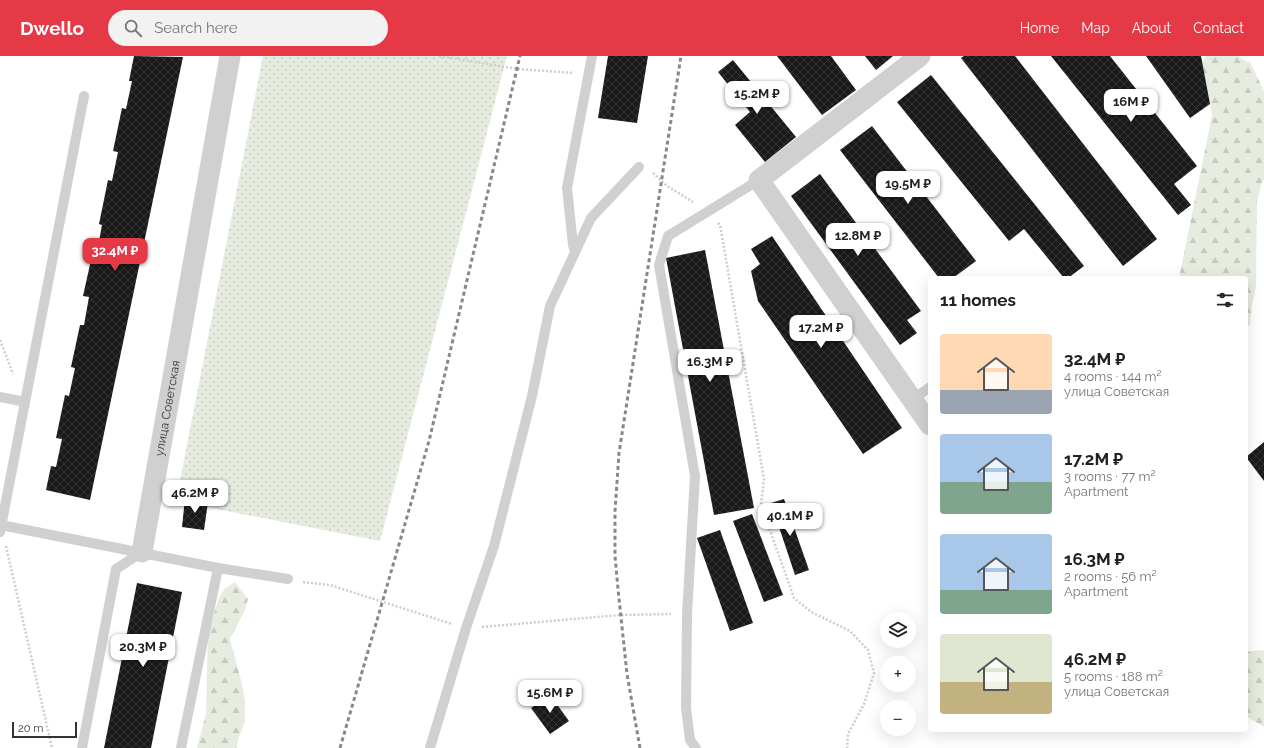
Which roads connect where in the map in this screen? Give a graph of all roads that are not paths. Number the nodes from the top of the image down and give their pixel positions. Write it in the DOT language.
graph roads {
  1 [pos="230,56"];
  2 [pos="592,56"];
  3 [pos="920,56"];
  4 [pos="84,96"];
  5 [pos="639,167"];
  6 [pos="759,180"];
  7 [pos="575,252"];
  8 [pos="928,388"];
  9 [pos="0,397"];
  10 [pos="912,400"];
  11 [pos="25,402"];
  12 [pos="928,422"];
  13 [pos="1,529"];
  14 [pos="142,552"];
  15 [pos="218,568"];
  16 [pos="288,580"];
  17 [pos="82,748"];
  18 [pos="181,748"];
  19 [pos="430,748"];
  20 [pos="696,748"];
  1 -- 14 [label="street, улица Советская"];
  2 -- 7 [label="lane"];
  3 -- 6 [label="street"];
  4 -- 11 [label="lane"];
  5 -- 7 [label="lane"];
  6 -- 10 [label="street"];
  6 -- 20 [label="lane"];
  7 -- 19 [label="lane"];
  8 -- 10 [label="lane"];
  9 -- 11 [label="lane"];
  10 -- 12 [label="street"];
  11 -- 13 [label="lane"];
  13 -- 14 [label="lane"];
  14 -- 15 [label="lane"];
  14 -- 17 [label="lane"];
  15 -- 16 [label="lane"];
  15 -- 18 [label="lane"];
}
